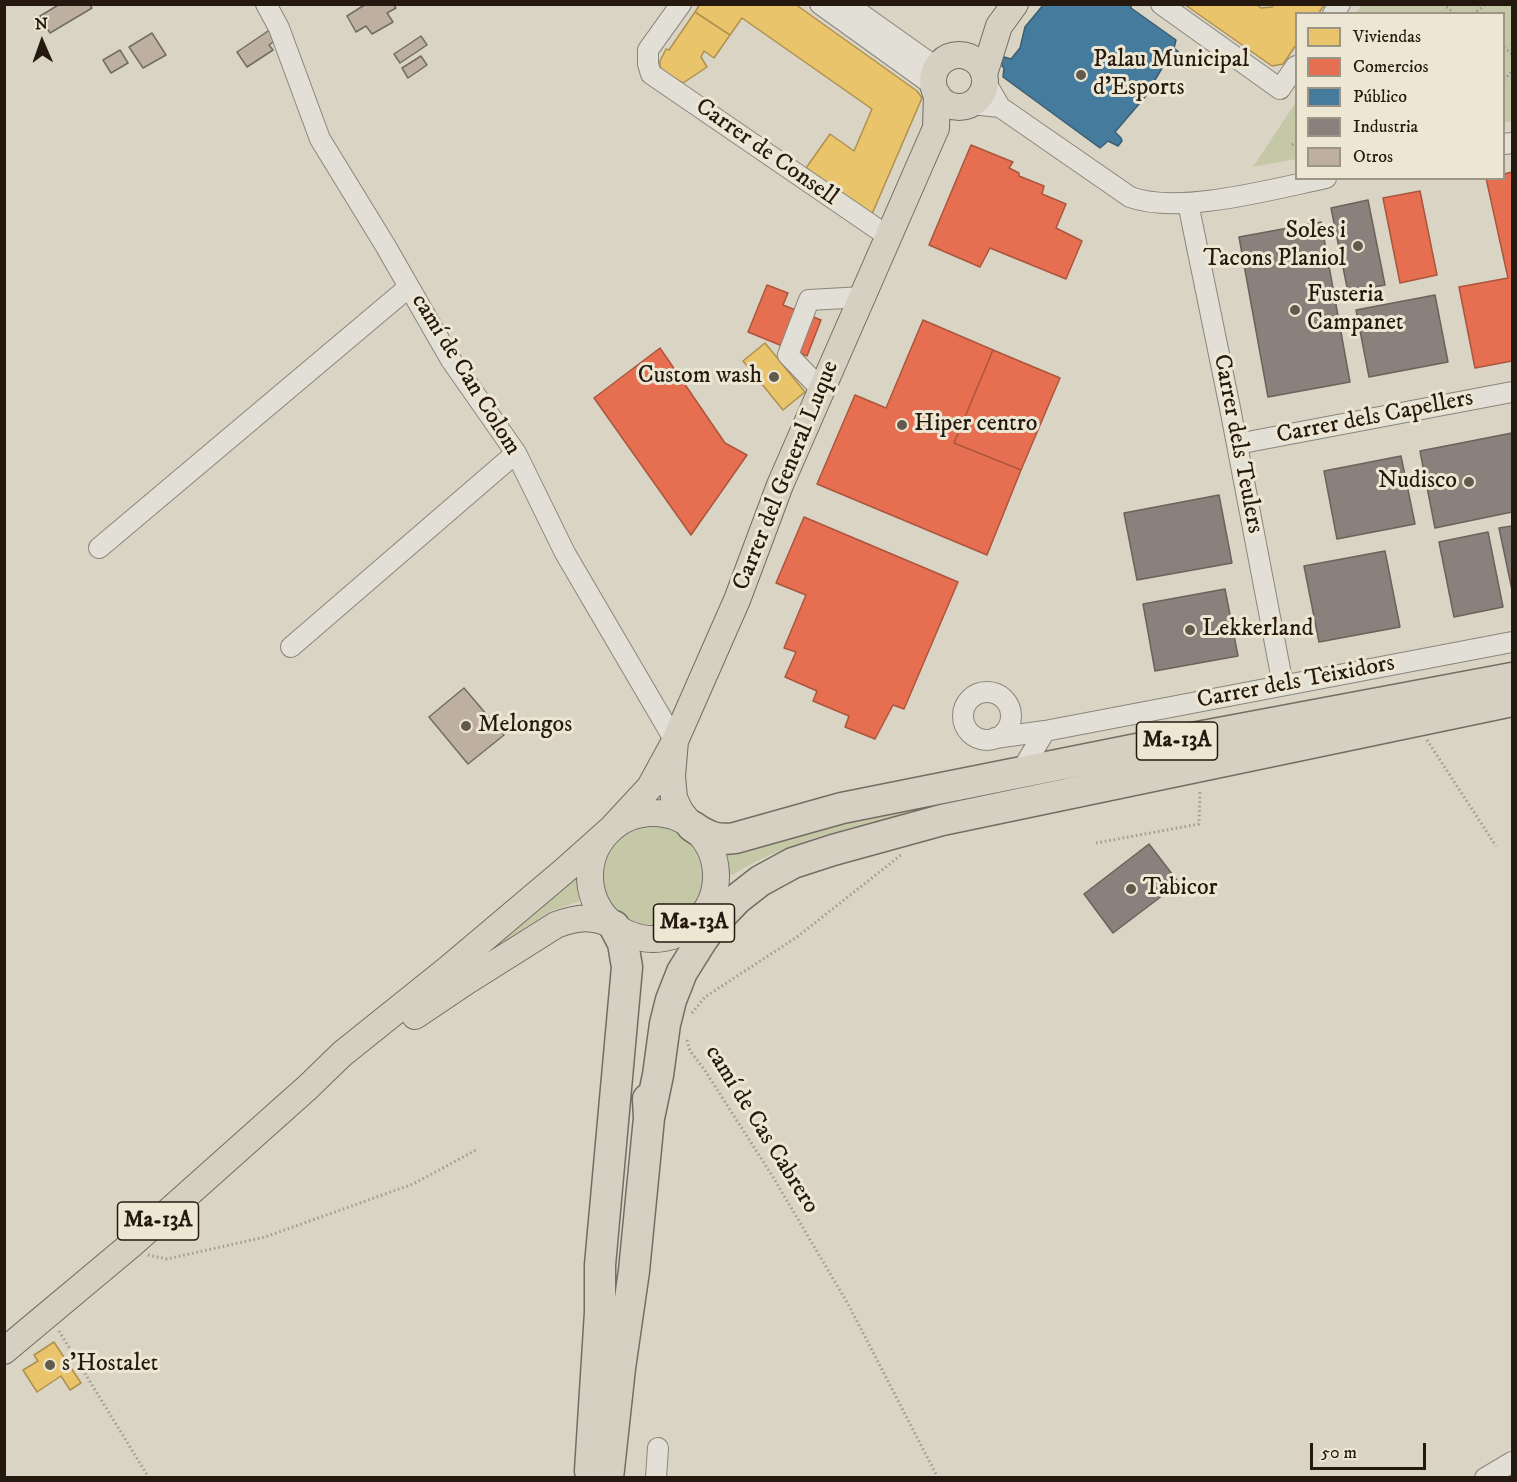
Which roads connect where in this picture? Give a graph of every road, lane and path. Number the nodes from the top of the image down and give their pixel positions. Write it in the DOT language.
graph roads {
  1 [pos="266,4"];
  2 [pos="681,4"];
  3 [pos="820,4"];
  4 [pos="847,4"];
  5 [pos="867,4"];
  6 [pos="1015,4"];
  7 [pos="1161,4"];
  8 [pos="999,26"];
  9 [pos="1295,67"];
  10 [pos="942,72"];
  11 [pos="985,77"];
  12 [pos="969,105"];
  13 [pos="999,107"];
  14 [pos="936,128"];
  15 [pos="1295,143"];
  16 [pos="1292,145"];
  17 [pos="1315,180"];
  18 [pos="1188,203"];
  19 [pos="889,237"];
  20 [pos="409,287"];
  21 [pos="863,297"];
  22 [pos="822,390"];
  23 [pos="1512,392"];
  24 [pos="1237,444"];
  25 [pos="516,453"];
  26 [pos="99,548"];
  27 [pos="1512,642"];
  28 [pos="291,647"];
  29 [pos="1512,678"];
  30 [pos="1283,685"];
  31 [pos="1512,701"];
  32 [pos="1009,707"];
  33 [pos="1415,721"];
  34 [pos="1045,731"];
  35 [pos="995,738"];
  36 [pos="675,741"];
  37 [pos="1201,765"];
  38 [pos="1020,773"];
  39 [pos="925,825"];
  40 [pos="692,826"];
  41 [pos="610,829"];
  42 [pos="1096,843"];
  43 [pos="1496,846"];
  44 [pos="902,854"];
  45 [pos="698,919"];
  46 [pos="614,926"];
  47 [pos="689,1022"];
  48 [pos="687,1033"];
  49 [pos="342,1053"];
  50 [pos="308,1087"];
  51 [pos="649,1118"];
  52 [pos="478,1149"];
  53 [pos="132,1244"];
  54 [pos="600,1265"];
  55 [pos="634,1271"];
  56 [pos="49,1316"];
  57 [pos="4,1351"];
  58 [pos="658,1448"];
  59 [pos="1512,1462"];
  60 [pos="149,1478"];
  61 [pos="572,1478"];
  62 [pos="589,1478"];
  63 [pos="608,1478"];
  64 [pos="621,1478"];
  65 [pos="656,1478"];
  66 [pos="938,1478"];
  67 [pos="1485,1478"];
  1 -- 20 [label="street, camí de Can Colom"];
  2 -- 19 [label="street, Carrer de Consell"];
  3 -- 10 [label="street"];
  4 -- 10 [label="street"];
  5 -- 10 [label="street"];
  6 -- 8 [label="main road"];
  7 -- 9 [label="street"];
  8 -- 10 [label="main road"];
  8 -- 11 [label="main road"];
  10 -- 11 [label="main road"];
  10 -- 12 [label="main road"];
  10 -- 14 [label="main road, Carrer del General Luque"];
  11 -- 12 [label="main road"];
  11 -- 13 [label="street"];
  12 -- 13 [label="street"];
  12 -- 14 [label="main road"];
  13 -- 18 [label="street"];
  14 -- 19 [label="main road, Carrer del General Luque"];
  15 -- 16 [label="path"];
  17 -- 18 [label="street"];
  18 -- 24 [label="street, Carrer dels Teulers"];
  19 -- 21 [label="main road, Carrer del General Luque"];
  20 -- 25 [label="street, camí de Can Colom"];
  20 -- 26 [label="street"];
  21 -- 22 [label="main road, Carrer del General Luque"];
  21 -- 22 [label="street"];
  22 -- 36 [label="main road, Carrer del General Luque"];
  23 -- 24 [label="street, Carrer dels Capellers"];
  24 -- 30 [label="street, Carrer dels Teulers"];
  25 -- 28 [label="street"];
  25 -- 36 [label="street, camí de Can Colom"];
  27 -- 30 [label="street, Carrer dels Teixidors"];
  29 -- 38 [label="highway, Ma-13A"];
  30 -- 34 [label="street, Carrer dels Teixidors"];
  31 -- 33 [label="highway, Ma-13A"];
  32 -- 34 [label="street"];
  32 -- 35 [label="street"];
  32 -- 35 [label="street"];
  33 -- 37 [label="highway, Ma-13A"];
  33 -- 43 [label="path"];
  34 -- 35 [label="street, Carrer dels Teixidors"];
  34 -- 38 [label="street"];
  36 -- 40 [label="main road, Carrer del General Luque"];
  36 -- 41 [label="main road"];
  36 -- 49 [label="main road"];
  37 -- 39 [label="highway, Ma-13A"];
  37 -- 42 [label="path"];
  38 -- 40 [label="highway, Ma-13A"];
  39 -- 45 [label="main road, Ma-13A"];
  39 -- 51 [label="highway"];
  40 -- 41 [label="main road, Ma-13A"];
  40 -- 45 [label="main road, Ma-13A"];
  41 -- 46 [label="main road, Ma-13A"];
  41 -- 49 [label="main road, Ma-13A"];
  44 -- 47 [label="path, camí de Cas Cabrero"];
  45 -- 46 [label="main road, Ma-13A"];
  45 -- 51 [label="highway"];
  46 -- 50 [label="main road, Ma-13A"];
  46 -- 54 [label="highway"];
  48 -- 66 [label="path, camí de Cas Cabrero"];
  49 -- 50 [label="main road, Ma-13A"];
  50 -- 53 [label="main road, Ma-13A"];
  51 -- 55 [label="highway"];
  52 -- 53 [label="path"];
  53 -- 56 [label="main road, Ma-13A"];
  54 -- 61 [label="highway"];
  54 -- 62 [label="highway"];
  55 -- 63 [label="highway"];
  55 -- 64 [label="highway"];
  56 -- 57 [label="main road, Ma-13A"];
  56 -- 60 [label="path"];
  58 -- 65 [label="street"];
  59 -- 67 [label="street"];
}
